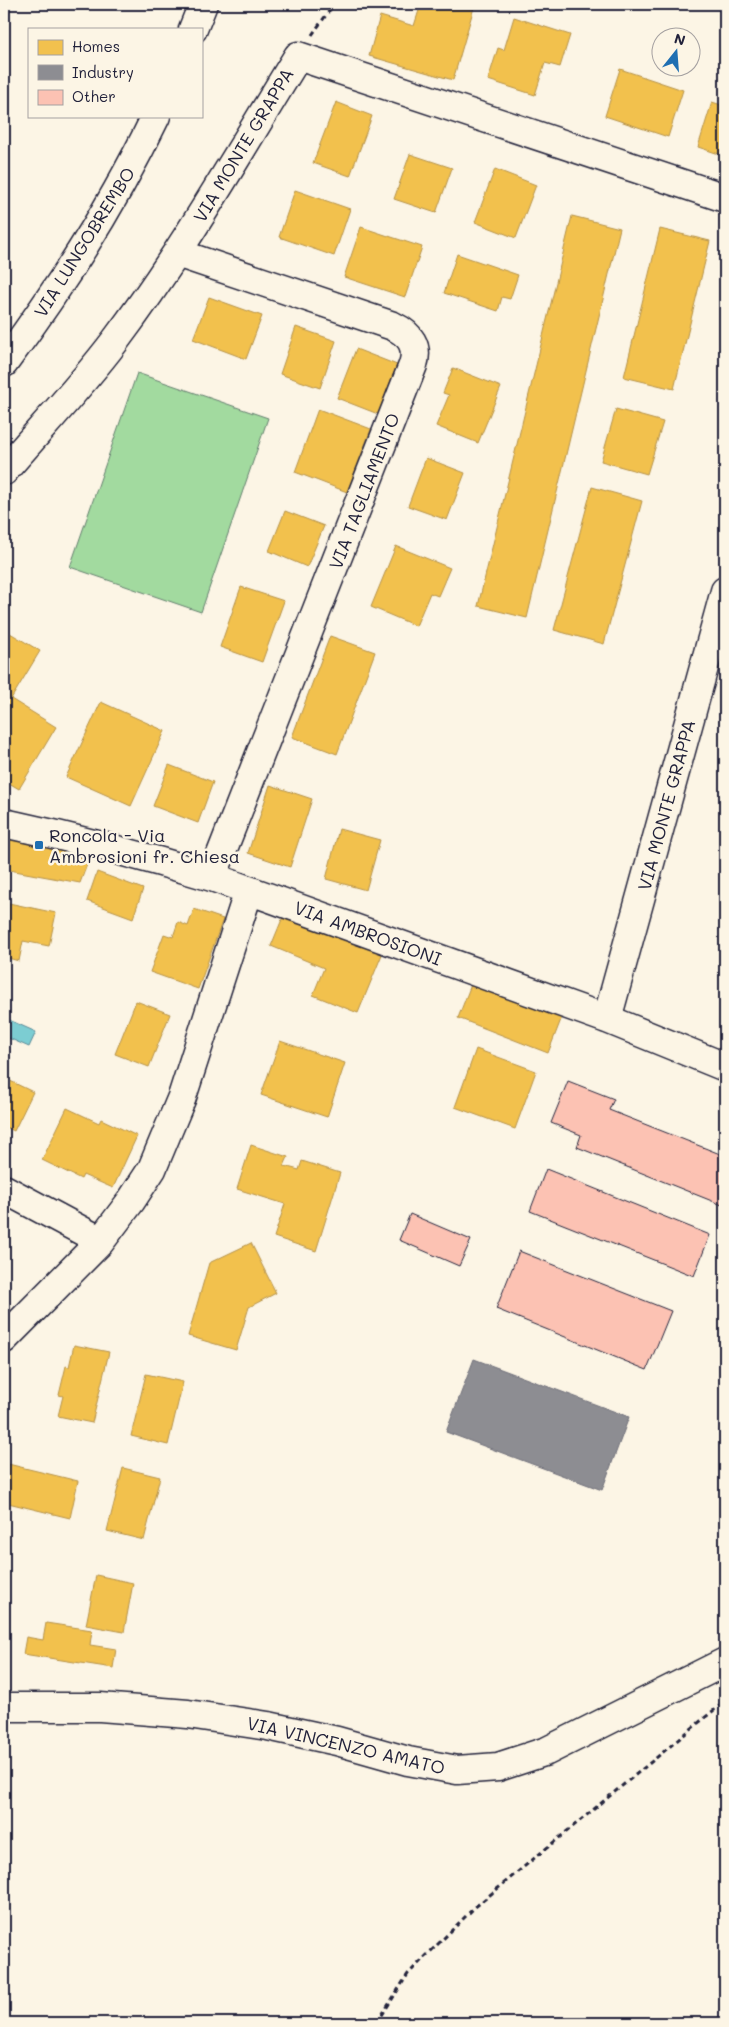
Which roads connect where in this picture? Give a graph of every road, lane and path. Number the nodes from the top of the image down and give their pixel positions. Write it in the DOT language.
graph roads {
  1 [pos="203,4"];
  2 [pos="334,4"];
  3 [pos="193,28"];
  4 [pos="298,56"];
  5 [pos="155,118"];
  6 [pos="725,198"];
  7 [pos="176,253"];
  8 [pos="4,364"];
  9 [pos="4,470"];
  10 [pos="725,592"];
  11 [pos="4,823"];
  12 [pos="212,877"];
  13 [pos="249,890"];
  14 [pos="607,1020"];
  15 [pos="725,1067"];
  16 [pos="4,1189"];
  17 [pos="100,1242"];
  18 [pos="4,1339"];
  19 [pos="725,1662"];
  20 [pos="725,1701"];
  21 [pos="4,1707"];
  22 [pos="377,2023"];
  1 -- 3 [label="street"];
  2 -- 4 [label="path"];
  4 -- 6 [label="street, VIA MONTE GRAPPA"];
  4 -- 7 [label="street, VIA MONTE GRAPPA"];
  5 -- 8 [label="street, VIA LUNGOBREMBO"];
  7 -- 9 [label="street, VIA MONTE GRAPPA"];
  7 -- 12 [label="street, VIA TAGLIAMENTO"];
  10 -- 14 [label="street, VIA MONTE GRAPPA"];
  11 -- 12 [label="street, VIA AMBROSIONI"];
  12 -- 13 [label="street, VIA AMBROSIONI"];
  13 -- 14 [label="street, VIA AMBROSIONI"];
  13 -- 17 [label="street"];
  14 -- 15 [label="street, VIA AMBROSIONI"];
  16 -- 17 [label="street"];
  17 -- 18 [label="street"];
  19 -- 21 [label="street, VIA VINCENZO AMATO"];
  20 -- 22 [label="path"];
}
